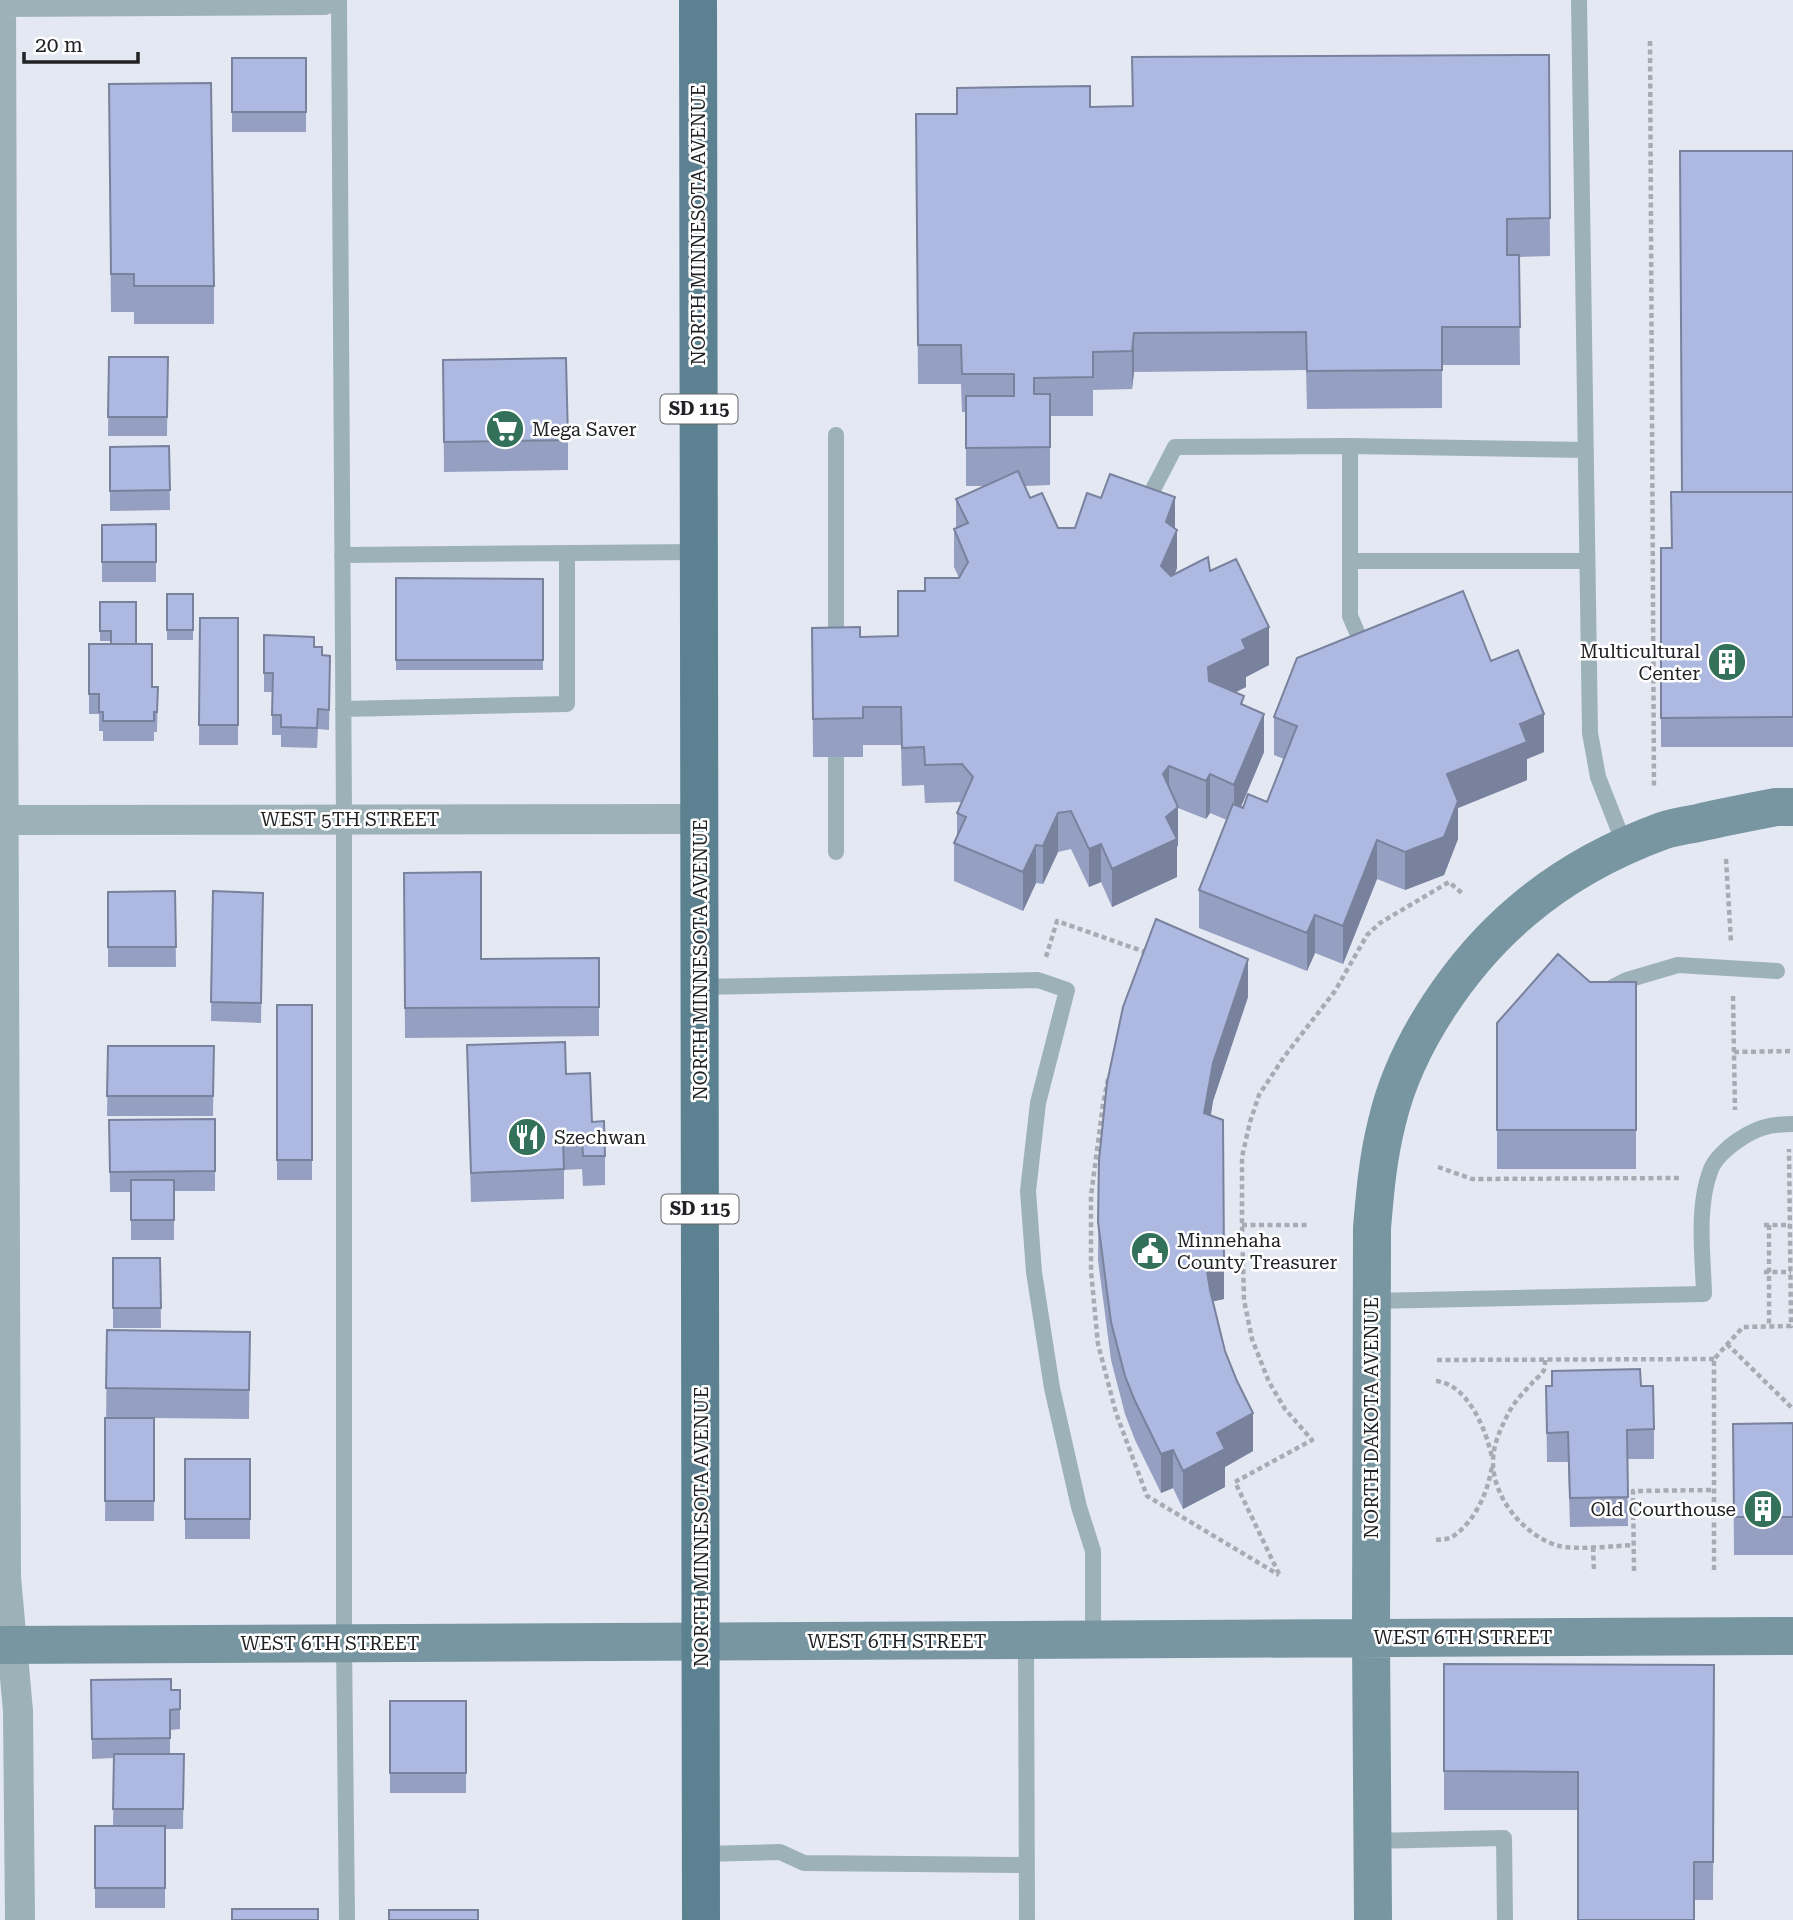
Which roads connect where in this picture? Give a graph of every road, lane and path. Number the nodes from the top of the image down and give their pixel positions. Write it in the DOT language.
graph roads {
  1 [pos="324,0"];
  2 [pos="339,0"];
  3 [pos="698,0"];
  4 [pos="1579,0"];
  5 [pos="1,1"];
  6 [pos="1650,41"];
  7 [pos="1,43"];
  8 [pos="836,435"];
  9 [pos="1350,446"];
  10 [pos="1586,450"];
  11 [pos="1136,521"];
  12 [pos="699,552"];
  13 [pos="567,553"];
  14 [pos="342,555"];
  15 [pos="1350,561"];
  16 [pos="1587,561"];
  17 [pos="836,665"];
  18 [pos="1371,666"];
  19 [pos="343,709"];
  20 [pos="836,757"];
  21 [pos="1654,787"];
  22 [pos="1793,807"];
  23 [pos="699,819"];
  24 [pos="2,820"];
  25 [pos="344,820"];
  26 [pos="1625,846"];
  27 [pos="836,852"];
  28 [pos="1726,859"];
  29 [pos="1462,894"];
  30 [pos="1150,953"];
  31 [pos="1732,968"];
  32 [pos="1777,971"];
  33 [pos="1038,980"];
  34 [pos="699,987"];
  35 [pos="1591,998"];
  36 [pos="1793,1051"];
  37 [pos="1734,1052"];
  38 [pos="1108,1078"];
  39 [pos="1792,1124"];
  40 [pos="1742,1138"];
  41 [pos="1438,1167"];
  42 [pos="1709,1178"];
  43 [pos="1309,1224"];
  44 [pos="1790,1224"];
  45 [pos="1242,1225"];
  46 [pos="1766,1272"];
  47 [pos="1791,1272"];
  48 [pos="1371,1301"];
  49 [pos="1769,1327"];
  50 [pos="1727,1344"];
  51 [pos="1714,1359"];
  52 [pos="1437,1360"];
  53 [pos="1545,1360"];
  54 [pos="1436,1381"];
  55 [pos="1793,1409"];
  56 [pos="1493,1461"];
  57 [pos="1714,1490"];
  58 [pos="1436,1540"];
  59 [pos="1634,1545"];
  60 [pos="1593,1547"];
  61 [pos="1714,1570"];
  62 [pos="1594,1571"];
  63 [pos="1634,1571"];
  64 [pos="1793,1636"];
  65 [pos="1371,1638"];
  66 [pos="1093,1639"];
  67 [pos="1026,1640"];
  68 [pos="700,1642"];
  69 [pos="344,1643"];
  70 [pos="6,1645"];
  71 [pos="1372,1841"];
  72 [pos="701,1854"];
  73 [pos="1027,1865"];
  74 [pos="20,1920"];
  75 [pos="347,1920"];
  76 [pos="701,1920"];
  77 [pos="1027,1920"];
  78 [pos="1373,1920"];
  79 [pos="1505,1920"];
  1 -- 5 [label="street"];
  2 -- 14 [label="lane"];
  3 -- 12 [label="main road, NORTH MINNESOTA AVENUE / SD 115"];
  4 -- 10 [label="lane"];
  5 -- 7 [label="street"];
  6 -- 21 [label="path"];
  7 -- 24 [label="street"];
  8 -- 17 [label="lane"];
  9 -- 10 [label="lane"];
  9 -- 11 [label="lane"];
  9 -- 15 [label="lane"];
  10 -- 16 [label="lane"];
  12 -- 13 [label="lane"];
  12 -- 23 [label="main road, NORTH MINNESOTA AVENUE / SD 115"];
  13 -- 14 [label="lane"];
  13 -- 19 [label="lane"];
  14 -- 19 [label="lane"];
  15 -- 16 [label="lane"];
  15 -- 18 [label="lane"];
  16 -- 26 [label="lane"];
  19 -- 25 [label="lane"];
  20 -- 27 [label="lane"];
  22 -- 26 [label="street"];
  23 -- 25 [label="street, WEST 5TH STREET"];
  23 -- 34 [label="main road, NORTH MINNESOTA AVENUE / SD 115"];
  24 -- 25 [label="street, WEST 5TH STREET"];
  24 -- 70 [label="street"];
  25 -- 69 [label="lane"];
  26 -- 48 [label="street, NORTH DAKOTA AVENUE"];
  28 -- 31 [label="path"];
  29 -- 45 [label="path"];
  30 -- 33 [label="path"];
  31 -- 32 [label="lane"];
  31 -- 35 [label="lane"];
  31 -- 37 [label="path"];
  33 -- 34 [label="lane"];
  33 -- 66 [label="lane"];
  34 -- 68 [label="main road, NORTH MINNESOTA AVENUE / SD 115"];
  36 -- 37 [label="path"];
  37 -- 40 [label="path"];
  38 -- 45 [label="path"];
  39 -- 40 [label="lane"];
  39 -- 44 [label="path"];
  40 -- 42 [label="lane"];
  41 -- 42 [label="path"];
  42 -- 48 [label="lane"];
  43 -- 45 [label="path"];
  44 -- 46 [label="path"];
  44 -- 47 [label="path"];
  46 -- 47 [label="path"];
  46 -- 49 [label="path"];
  47 -- 49 [label="path"];
  48 -- 65 [label="street, NORTH DAKOTA AVENUE"];
  49 -- 50 [label="path"];
  50 -- 51 [label="path"];
  50 -- 55 [label="path"];
  51 -- 53 [label="path"];
  51 -- 57 [label="path"];
  52 -- 53 [label="path"];
  53 -- 56 [label="path"];
  54 -- 56 [label="path"];
  56 -- 58 [label="path"];
  56 -- 60 [label="path"];
  57 -- 59 [label="path"];
  57 -- 61 [label="path"];
  59 -- 60 [label="path"];
  59 -- 63 [label="path"];
  60 -- 62 [label="path"];
  64 -- 65 [label="street, WEST 6TH STREET"];
  65 -- 66 [label="street, WEST 6TH STREET"];
  65 -- 71 [label="street, NORTH DAKOTA AVENUE"];
  66 -- 67 [label="street, WEST 6TH STREET"];
  67 -- 68 [label="street, WEST 6TH STREET"];
  67 -- 73 [label="lane"];
  68 -- 69 [label="street, WEST 6TH STREET"];
  68 -- 72 [label="main road, NORTH MINNESOTA AVENUE / SD 115"];
  69 -- 70 [label="street, WEST 6TH STREET"];
  69 -- 75 [label="lane"];
  70 -- 74 [label="street"];
  71 -- 78 [label="street, NORTH DAKOTA AVENUE"];
  71 -- 79 [label="lane"];
  72 -- 73 [label="lane"];
  72 -- 76 [label="main road, NORTH MINNESOTA AVENUE / SD 115"];
  73 -- 77 [label="lane"];
}
